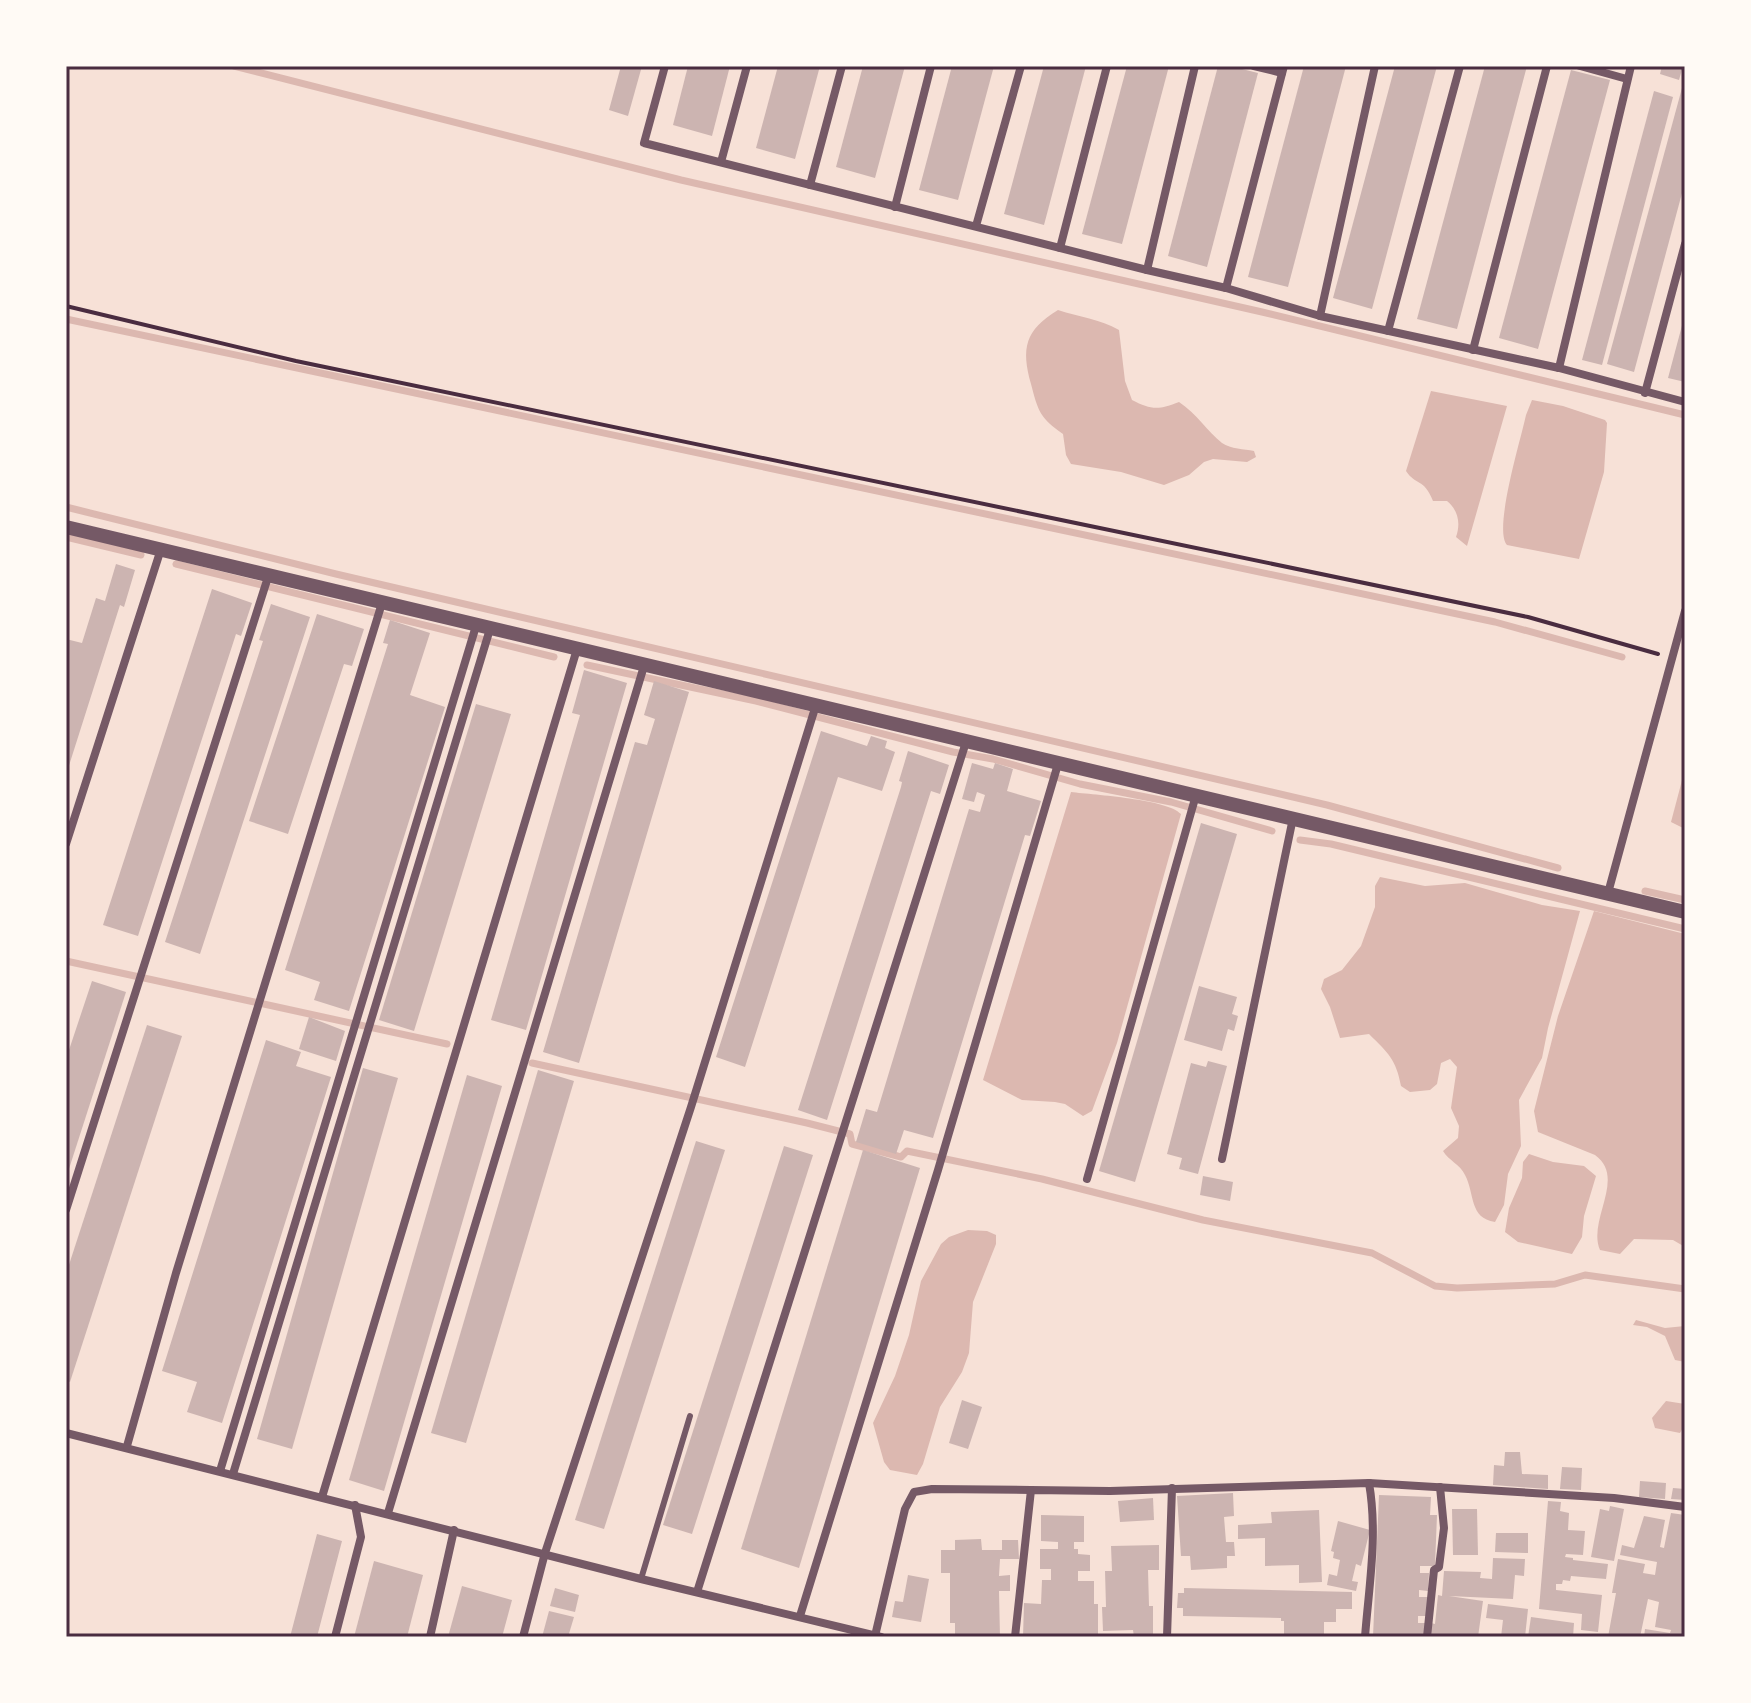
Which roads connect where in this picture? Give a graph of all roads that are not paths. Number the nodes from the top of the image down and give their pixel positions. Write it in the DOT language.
graph roads {
  1 [pos="665,66"];
  2 [pos="747,66"];
  3 [pos="842,66"];
  4 [pos="931,66"];
  5 [pos="1021,66"];
  6 [pos="1107,66"];
  7 [pos="1195,66"];
  8 [pos="1254,66"];
  9 [pos="1375,66"];
  10 [pos="1460,66"];
  11 [pos="1547,66"];
  12 [pos="1580,66"];
  13 [pos="1631,66"];
  14 [pos="1283,70"];
  15 [pos="1627,79"];
  16 [pos="721,162"];
  17 [pos="810,185"];
  18 [pos="895,207"];
  19 [pos="976,226"];
  20 [pos="1685,244"];
  21 [pos="1060,248"];
  22 [pos="1147,270"];
  23 [pos="1226,288"];
  24 [pos="1320,316"];
  25 [pos="1388,331"];
  26 [pos="1473,350"];
  27 [pos="1559,368"];
  28 [pos="1645,393"];
  29 [pos="1685,402"];
  30 [pos="66,527"];
  31 [pos="162,548"];
  32 [pos="266,581"];
  33 [pos="379,611"];
  34 [pos="1685,611"];
  35 [pos="482,632"];
  36 [pos="576,653"];
  37 [pos="642,674"];
  38 [pos="815,709"];
  39 [pos="964,750"];
  40 [pos="1057,768"];
  41 [pos="1195,798"];
  42 [pos="1293,818"];
  43 [pos="66,844"];
  44 [pos="1608,893"];
  45 [pos="1685,912"];
  46 [pos="1222,1159"];
  47 [pos="1087,1179"];
  48 [pos="66,1210"];
  49 [pos="690,1416"];
  50 [pos="66,1433"];
  51 [pos="127,1446"];
  52 [pos="220,1471"];
  53 [pos="233,1474"];
  54 [pos="1369,1483"];
  55 [pos="1440,1487"];
  56 [pos="1172,1488"];
  57 [pos="1031,1490"];
  58 [pos="322,1497"];
  59 [pos="355,1505"];
  60 [pos="1685,1507"];
  61 [pos="388,1513"];
  62 [pos="454,1530"];
  63 [pos="545,1553"];
  64 [pos="641,1579"];
  65 [pos="697,1592"];
  66 [pos="800,1616"];
  67 [pos="875,1636"];
  68 [pos="335,1637"];
  69 [pos="430,1637"];
  70 [pos="523,1637"];
  71 [pos="881,1637"];
  72 [pos="1015,1637"];
  73 [pos="1167,1637"];
  74 [pos="1365,1637"];
  75 [pos="1427,1637"];
  1 -- 16 [label="street"];
  2 -- 16 [label="street"];
  3 -- 17 [label="street"];
  4 -- 18 [label="street"];
  5 -- 19 [label="street"];
  6 -- 21 [label="street"];
  7 -- 22 [label="street"];
  8 -- 14 [label="street"];
  9 -- 24 [label="street"];
  10 -- 25 [label="street"];
  11 -- 26 [label="street"];
  12 -- 15 [label="street"];
  13 -- 15 [label="street"];
  14 -- 23 [label="street"];
  15 -- 27 [label="street"];
  16 -- 17 [label="street"];
  17 -- 18 [label="street"];
  18 -- 19 [label="street"];
  19 -- 21 [label="street"];
  20 -- 28 [label="street"];
  21 -- 22 [label="street"];
  22 -- 23 [label="street"];
  23 -- 24 [label="street"];
  24 -- 25 [label="street"];
  25 -- 26 [label="street"];
  26 -- 27 [label="street"];
  27 -- 28 [label="street"];
  28 -- 29 [label="street"];
  30 -- 31 [label="street"];
  31 -- 32 [label="street"];
  31 -- 43 [label="street"];
  32 -- 33 [label="street"];
  32 -- 48 [label="street"];
  33 -- 35 [label="street"];
  33 -- 51 [label="street"];
  34 -- 44 [label="street"];
  35 -- 36 [label="street"];
  35 -- 52 [label="street"];
  35 -- 53 [label="street"];
  36 -- 37 [label="street"];
  36 -- 58 [label="street"];
  37 -- 38 [label="street"];
  37 -- 61 [label="street"];
  38 -- 39 [label="street"];
  38 -- 63 [label="street"];
  39 -- 40 [label="street"];
  39 -- 65 [label="street"];
  40 -- 41 [label="street"];
  40 -- 66 [label="street"];
  41 -- 42 [label="street"];
  41 -- 47 [label="street"];
  42 -- 44 [label="street"];
  42 -- 46 [label="street"];
  44 -- 45 [label="street"];
  49 -- 64 [label="lane"];
  50 -- 51 [label="street"];
  51 -- 52 [label="street"];
  52 -- 53 [label="street"];
  53 -- 58 [label="street"];
  54 -- 55 [label="street"];
  54 -- 56 [label="street"];
  54 -- 74 [label="street"];
  55 -- 60 [label="street"];
  55 -- 75 [label="street"];
  56 -- 57 [label="street"];
  56 -- 73 [label="street"];
  57 -- 67 [label="street"];
  57 -- 72 [label="street"];
  58 -- 59 [label="street"];
  59 -- 61 [label="street"];
  59 -- 68 [label="street"];
  61 -- 62 [label="street"];
  62 -- 63 [label="street"];
  62 -- 69 [label="street"];
  63 -- 64 [label="street"];
  63 -- 70 [label="street"];
  64 -- 65 [label="street"];
  65 -- 66 [label="street"];
  66 -- 67 [label="street"];
  67 -- 71 [label="street"];
}
